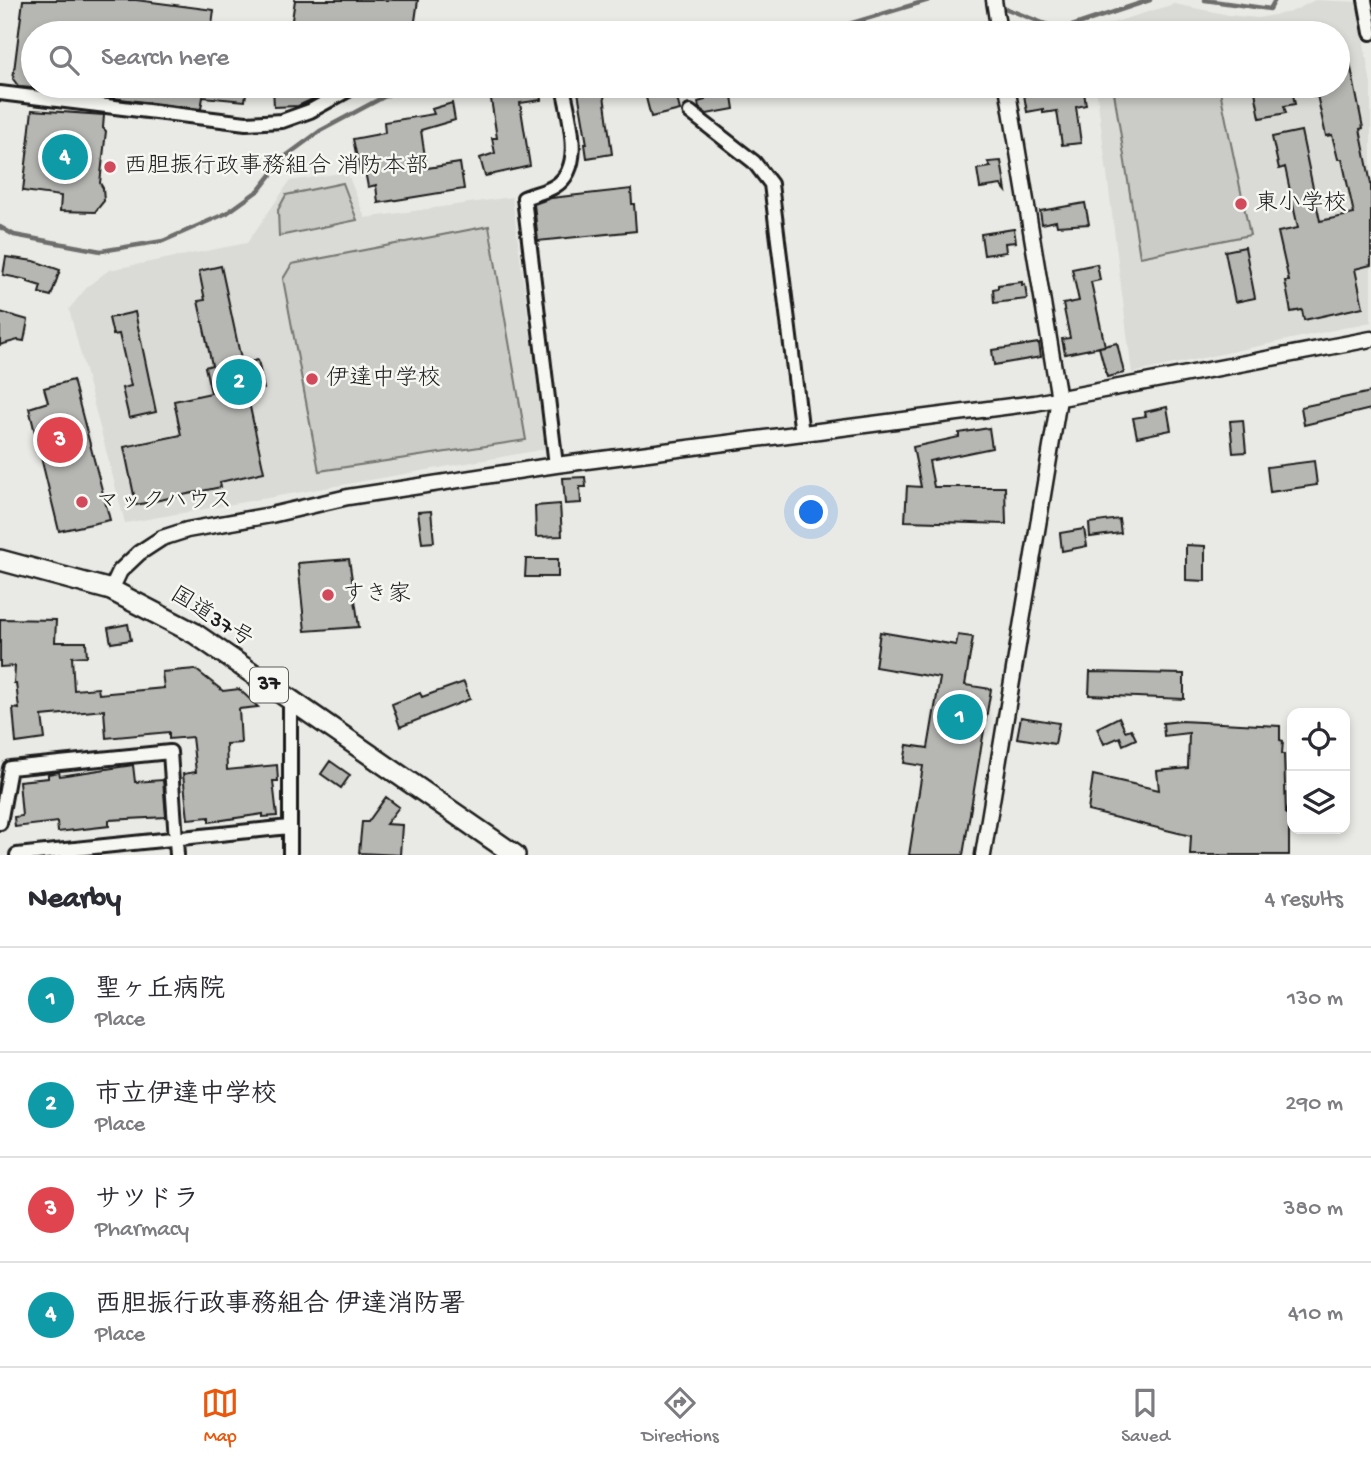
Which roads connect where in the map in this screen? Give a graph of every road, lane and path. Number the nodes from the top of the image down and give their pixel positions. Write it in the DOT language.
graph roads {
  1 [pos="994,0"];
  2 [pos="1365,0"];
  3 [pos="997,21"];
  4 [pos="1371,33"];
  5 [pos="0,93"];
  6 [pos="21,96"];
  7 [pos="41,98"];
  8 [pos="334,98"];
  9 [pos="565,98"];
  10 [pos="1009,98"];
  11 [pos="690,113"];
  12 [pos="1371,339"];
  13 [pos="1059,399"];
  14 [pos="802,434"];
  15 [pos="556,465"];
  16 [pos="0,560"];
  17 [pos="111,590"];
  18 [pos="290,699"];
  19 [pos="0,824"];
  20 [pos="289,827"];
  21 [pos="176,838"];
  22 [pos="17,855"];
  23 [pos="177,855"];
  24 [pos="289,855"];
  25 [pos="515,855"];
  26 [pos="983,855"];
  1 -- 3 [label="street"];
  2 -- 4 [label="street"];
  5 -- 6 [label="street"];
  7 -- 8 [label="street"];
  9 -- 15 [label="street"];
  10 -- 13 [label="street"];
  11 -- 14 [label="street"];
  12 -- 13 [label="street"];
  13 -- 14 [label="street"];
  13 -- 26 [label="street"];
  14 -- 15 [label="street"];
  15 -- 17 [label="street"];
  16 -- 17 [label="highway, 国道37号 / 37"];
  17 -- 18 [label="highway, 国道37号 / 37"];
  18 -- 20 [label="street"];
  18 -- 25 [label="highway, 国道37号 / 37"];
  19 -- 21 [label="street"];
  20 -- 21 [label="street"];
  20 -- 24 [label="street"];
  21 -- 22 [label="street"];
  21 -- 23 [label="street"];
}
